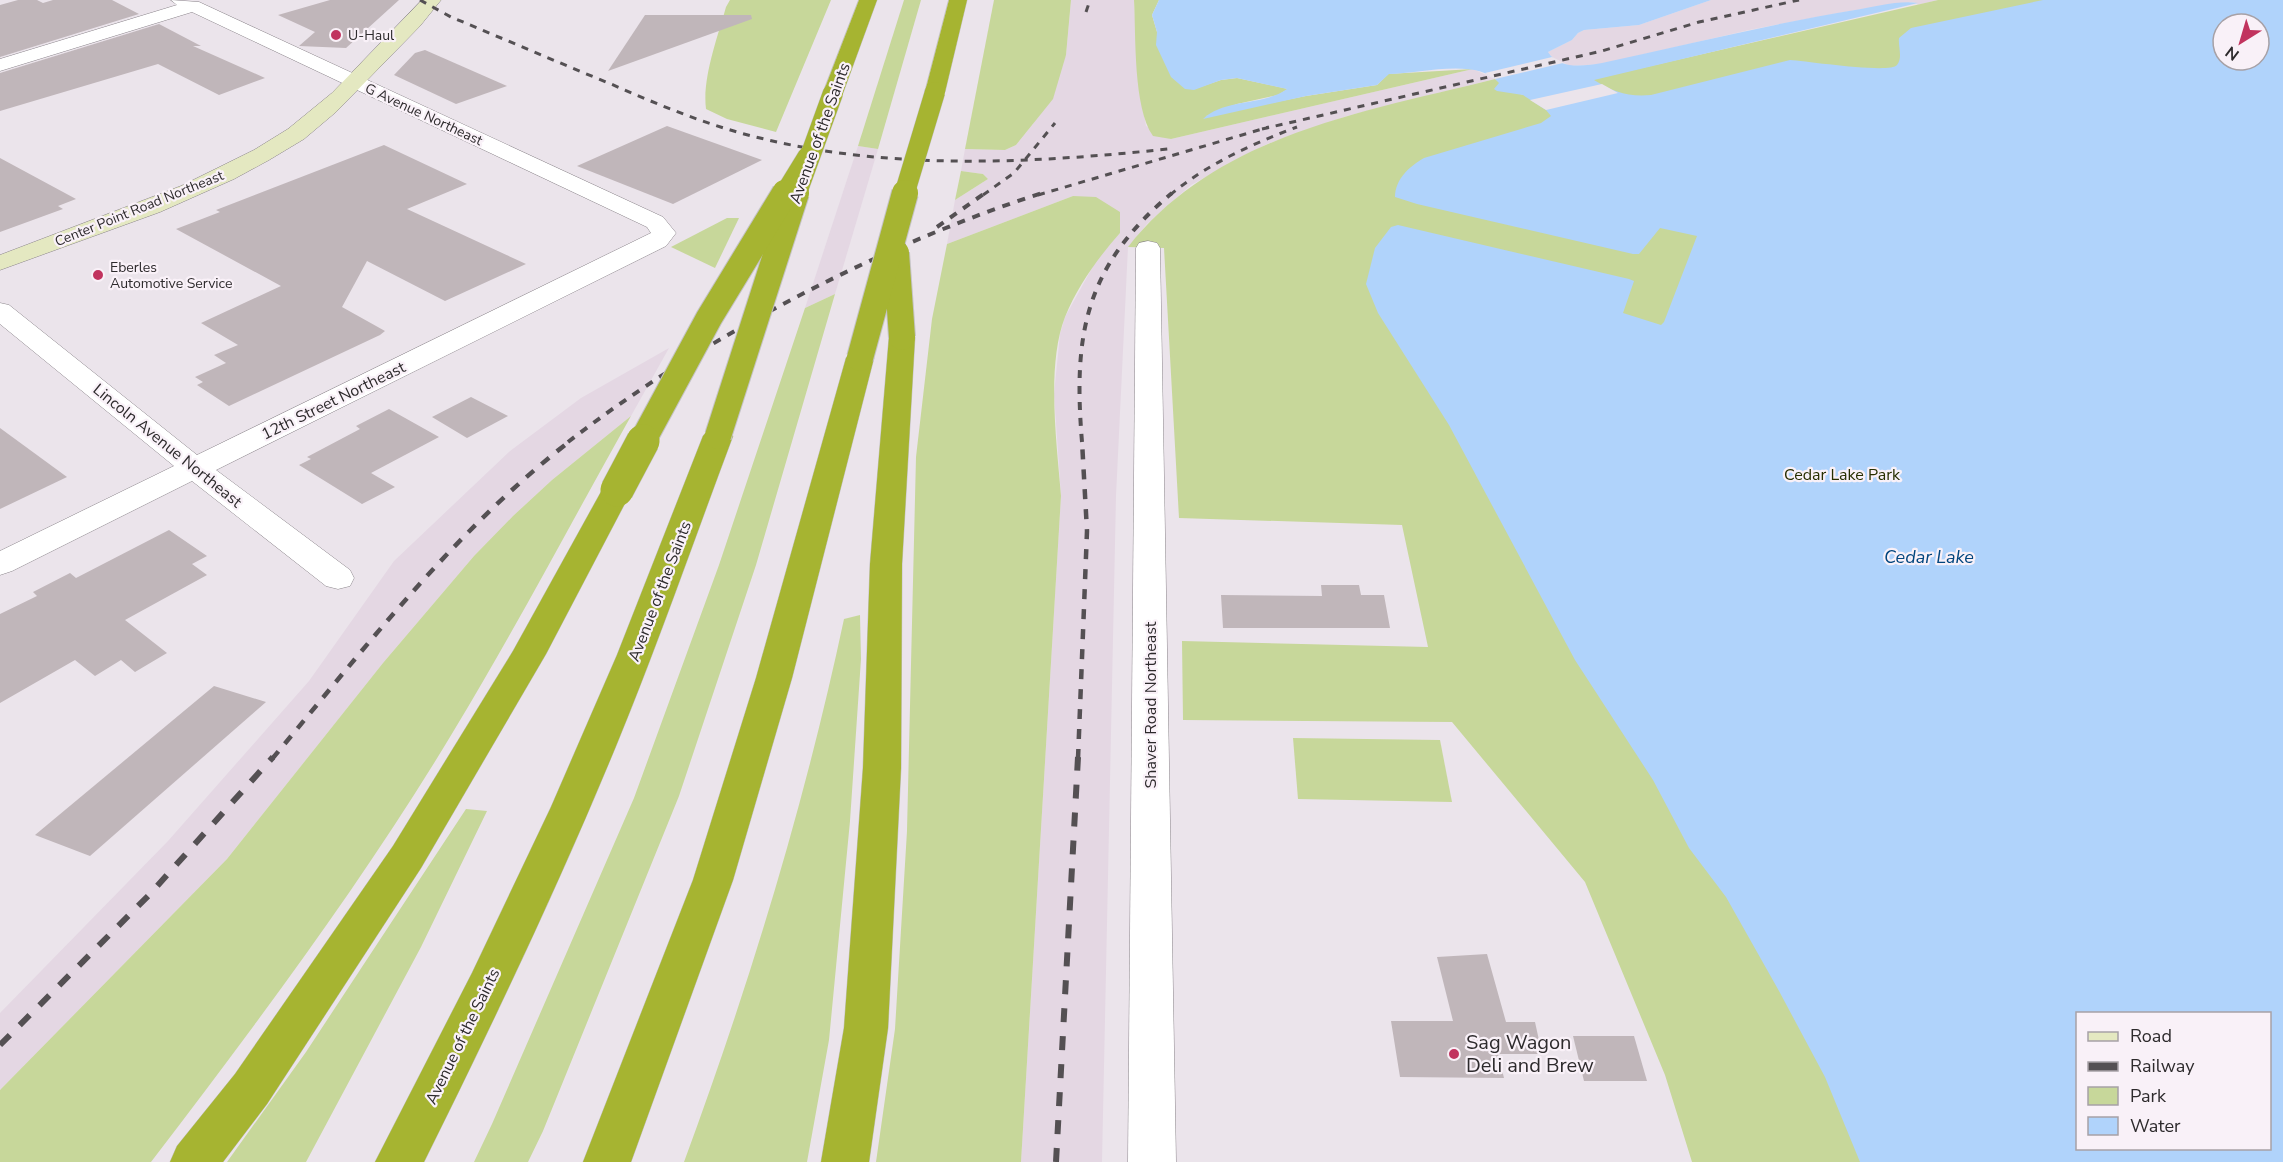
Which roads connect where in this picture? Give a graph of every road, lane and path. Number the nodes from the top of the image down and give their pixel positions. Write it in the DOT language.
graph roads {
  1 [pos="432,0"];
  2 [pos="868,0"];
  3 [pos="958,0"];
  4 [pos="187,3"];
  5 [pos="0,65"];
  6 [pos="355,81"];
  7 [pos="808,156"];
  8 [pos="895,225"];
  9 [pos="664,233"];
  10 [pos="1149,248"];
  11 [pos="0,263"];
  12 [pos="0,311"];
  13 [pos="194,468"];
  14 [pos="0,564"];
  15 [pos="338,578"];
  16 [pos="194,1162"];
  17 [pos="399,1162"];
  18 [pos="607,1162"];
  19 [pos="845,1162"];
  20 [pos="1152,1162"];
  1 -- 6 [label="main road, Center Point Road Northeast"];
  2 -- 7 [label="highway, Avenue of the Saints, bridge"];
  3 -- 8 [label="highway, bridge"];
  4 -- 5 [label="street"];
  4 -- 6 [label="street, G Avenue Northeast"];
  6 -- 9 [label="street, G Avenue Northeast"];
  6 -- 11 [label="main road, Center Point Road Northeast"];
  7 -- 16 [label="highway, bridge"];
  7 -- 17 [label="highway, Avenue of the Saints, bridge"];
  8 -- 18 [label="highway, bridge"];
  8 -- 19 [label="highway, bridge"];
  9 -- 13 [label="street, 12th Street Northeast"];
  10 -- 20 [label="street, Shaver Road Northeast"];
  12 -- 13 [label="street, Lincoln Avenue Northeast"];
  13 -- 14 [label="street, 12th Street Northeast"];
  13 -- 15 [label="street, Lincoln Avenue Northeast"];
}
